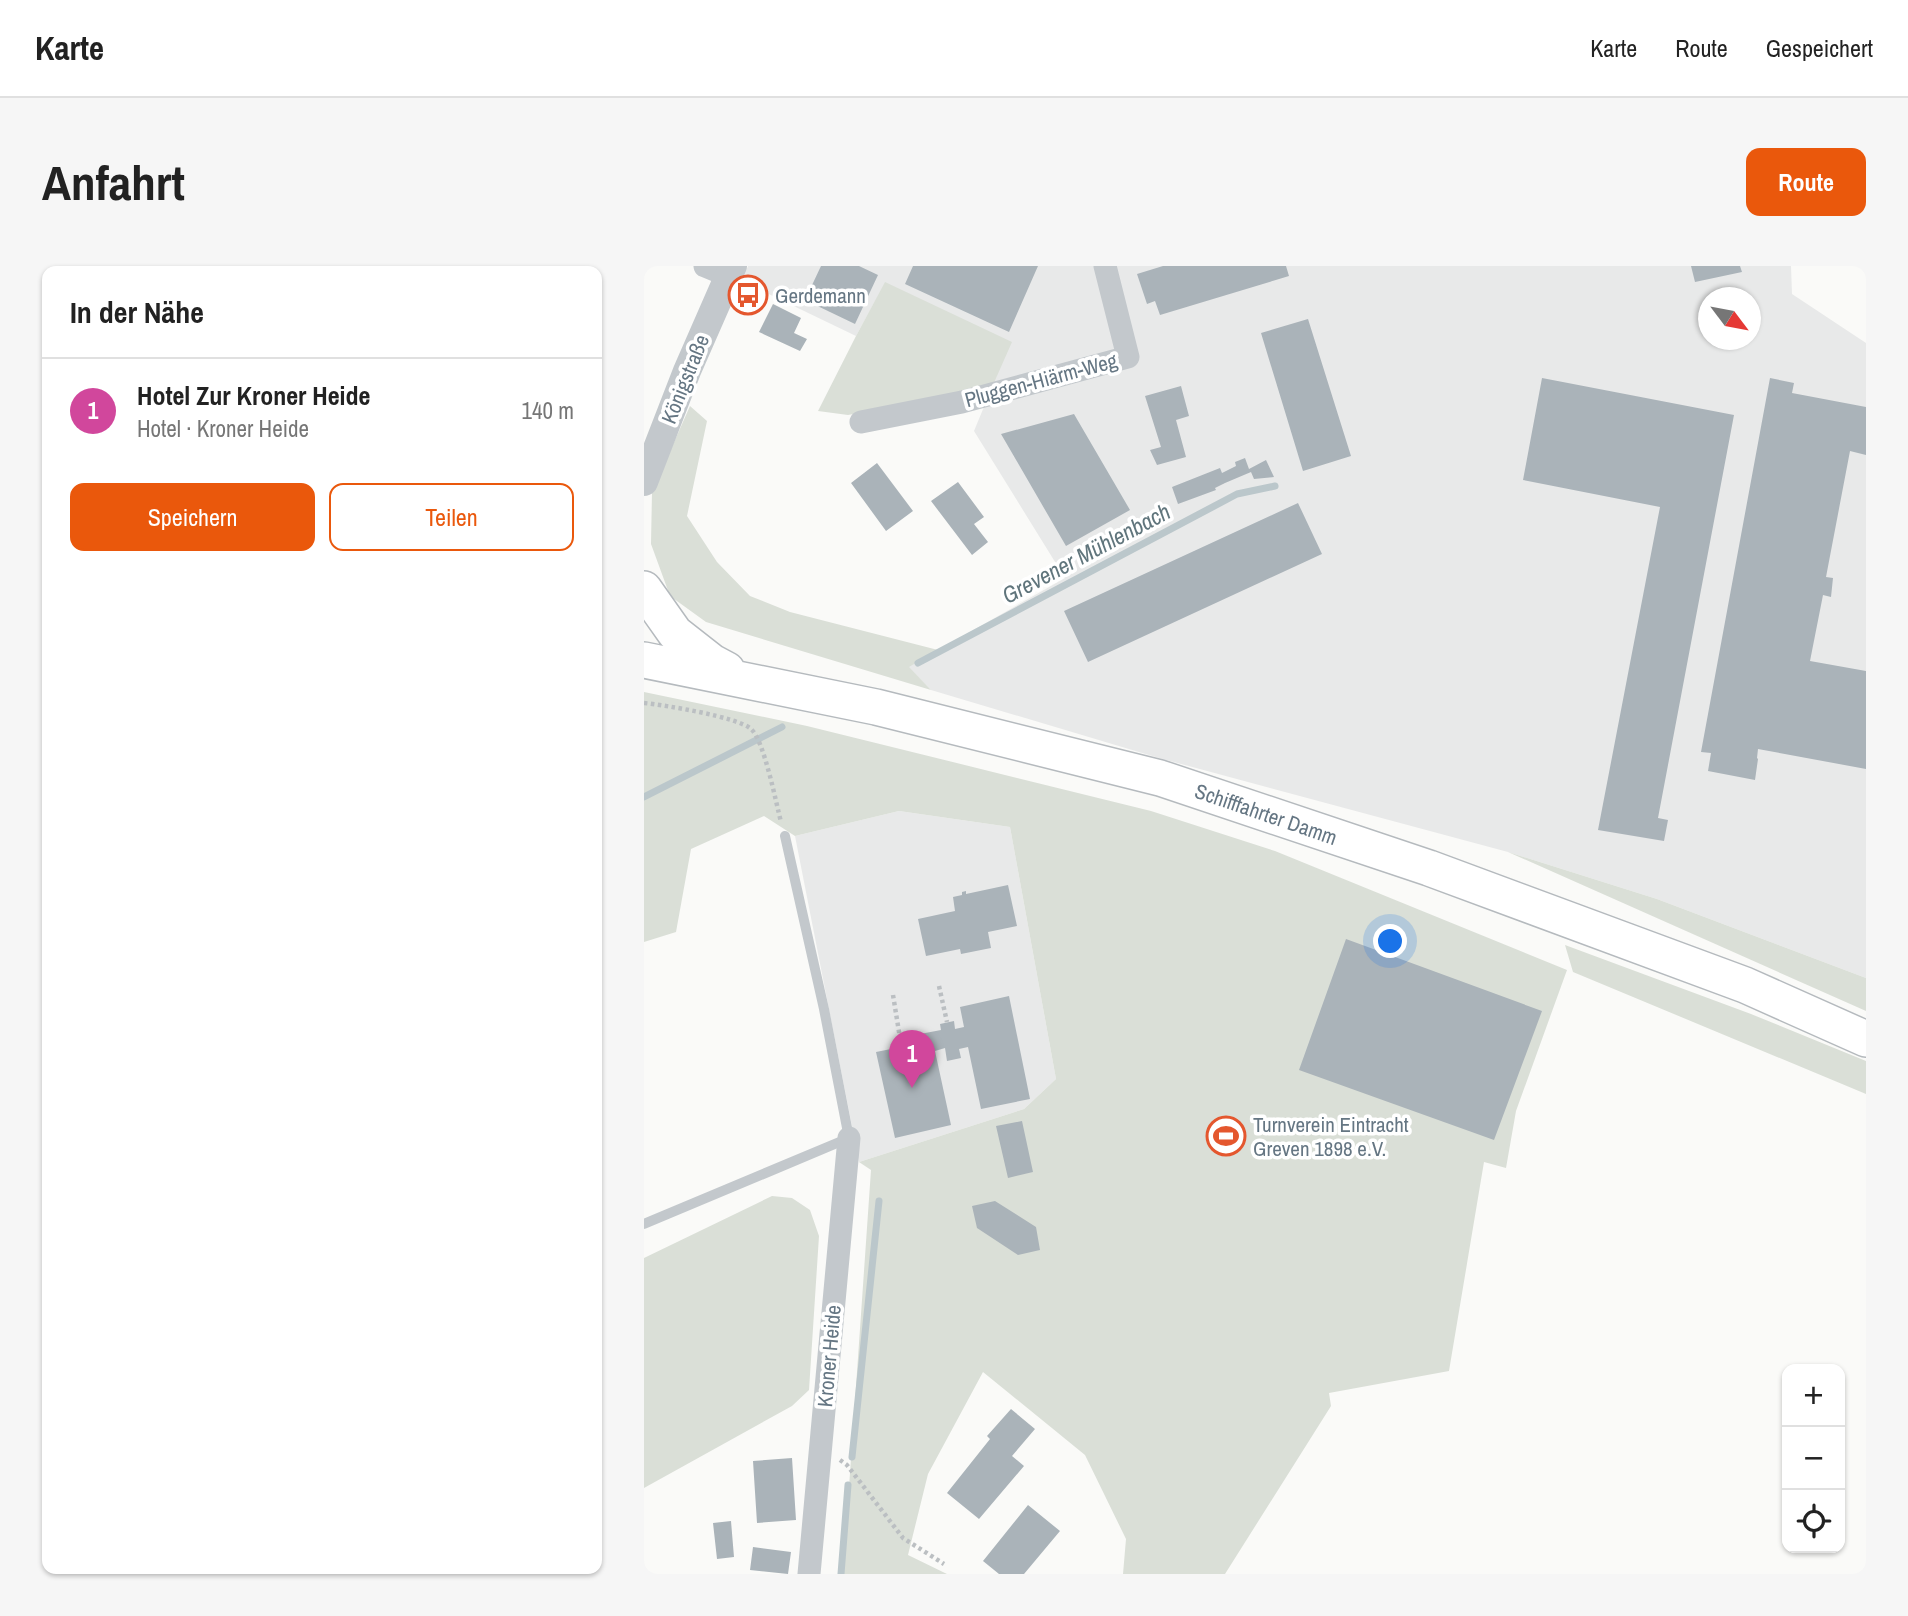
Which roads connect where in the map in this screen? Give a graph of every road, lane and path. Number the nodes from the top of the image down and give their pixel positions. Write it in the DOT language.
graph roads {
  1 [pos="1105,266"];
  2 [pos="722,270"];
  3 [pos="862,422"];
  4 [pos="644,482"];
  5 [pos="644,589"];
  6 [pos="644,660"];
  7 [pos="743,679"];
  8 [pos="644,704"];
  9 [pos="785,836"];
  10 [pos="939,986"];
  11 [pos="893,995"];
  12 [pos="947,1023"];
  13 [pos="900,1038"];
  14 [pos="1866,1039"];
  15 [pos="849,1138"];
  16 [pos="644,1224"];
  17 [pos="820,1448"];
  18 [pos="944,1564"];
  19 [pos="809,1574"];
  1 -- 3 [label="street, Pluggen-Hiärm-Weg"];
  2 -- 4 [label="street, Königstraße"];
  5 -- 7 [label="main road"];
  6 -- 7 [label="main road, Schifffahrter Damm"];
  7 -- 14 [label="main road, Schifffahrter Damm"];
  8 -- 9 [label="path"];
  9 -- 15 [label="lane"];
  10 -- 12 [label="path"];
  11 -- 13 [label="path"];
  15 -- 16 [label="lane"];
  15 -- 17 [label="street, Kroner Heide"];
  17 -- 18 [label="path"];
  17 -- 19 [label="street, Kroner Heide"];
}
